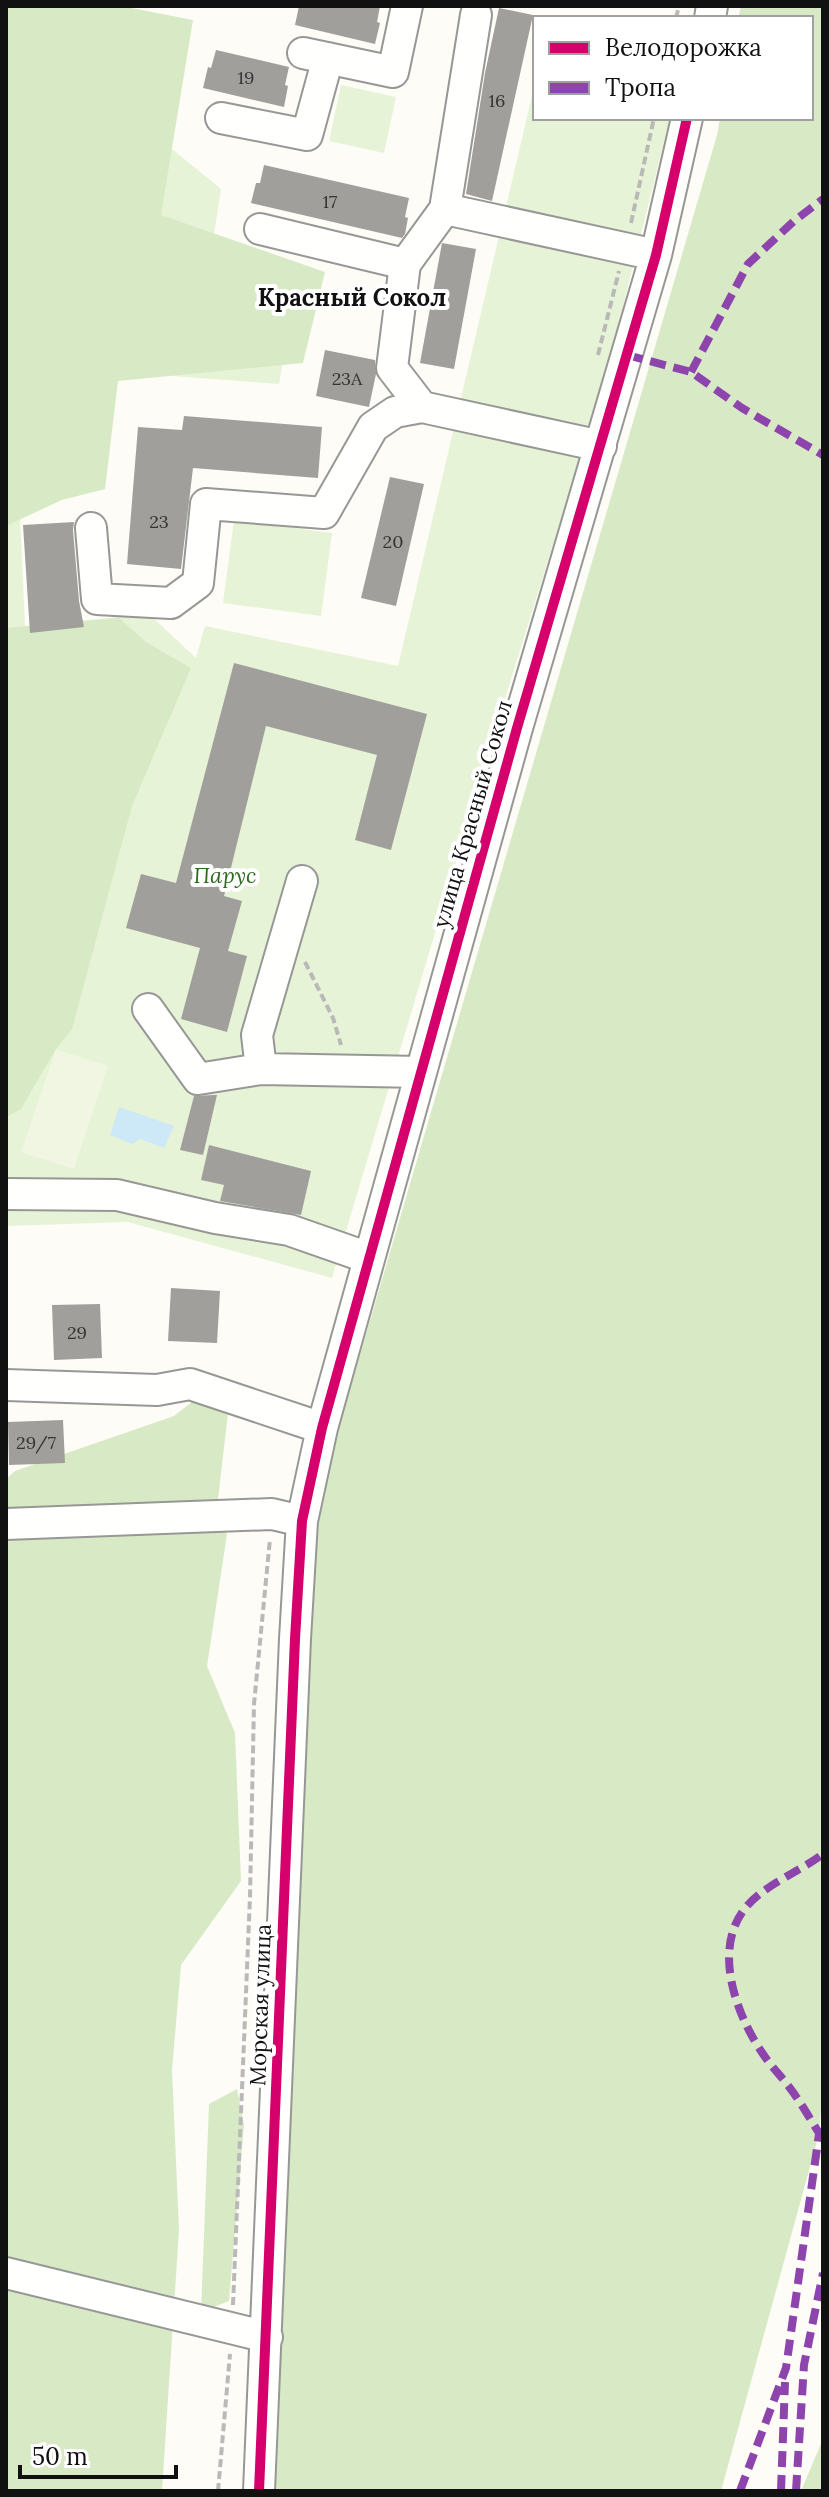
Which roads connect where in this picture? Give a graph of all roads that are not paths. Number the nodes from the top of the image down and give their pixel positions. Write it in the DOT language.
graph roads {
  1 [pos="407,6"];
  2 [pos="476,15"];
  3 [pos="221,118"];
  4 [pos="687,120"];
  5 [pos="445,209"];
  6 [pos="260,229"];
  7 [pos="656,255"];
  8 [pos="405,264"];
  9 [pos="422,407"];
  10 [pos="601,446"];
  11 [pos="91,528"];
  12 [pos="302,881"];
  13 [pos="148,1009"];
  14 [pos="261,1069"];
  15 [pos="421,1072"];
  16 [pos="6,1194"];
  17 [pos="369,1258"];
  18 [pos="6,1385"];
  19 [pos="322,1428"];
  20 [pos="302,1521"];
  21 [pos="6,1524"];
  22 [pos="6,2273"];
  23 [pos="267,2337"];
  24 [pos="259,2491"];
  1 -- 3 [label="street"];
  2 -- 5 [label="street"];
  4 -- 7 [label="street, улица Красный Сокол"];
  5 -- 7 [label="street"];
  5 -- 8 [label="street"];
  6 -- 8 [label="street"];
  7 -- 10 [label="street, улица Красный Сокол"];
  8 -- 9 [label="street"];
  9 -- 10 [label="street"];
  9 -- 11 [label="street"];
  10 -- 15 [label="street, улица Красный Сокол"];
  12 -- 14 [label="street"];
  13 -- 14 [label="street"];
  14 -- 15 [label="street"];
  15 -- 17 [label="street, улица Красный Сокол"];
  16 -- 17 [label="street"];
  17 -- 19 [label="street, улица Красный Сокол"];
  18 -- 19 [label="street"];
  19 -- 20 [label="street, улица Красный Сокол"];
  20 -- 21 [label="street"];
  20 -- 23 [label="street, Морская улица"];
  22 -- 23 [label="street"];
  23 -- 24 [label="street, Морская улица"];
}
